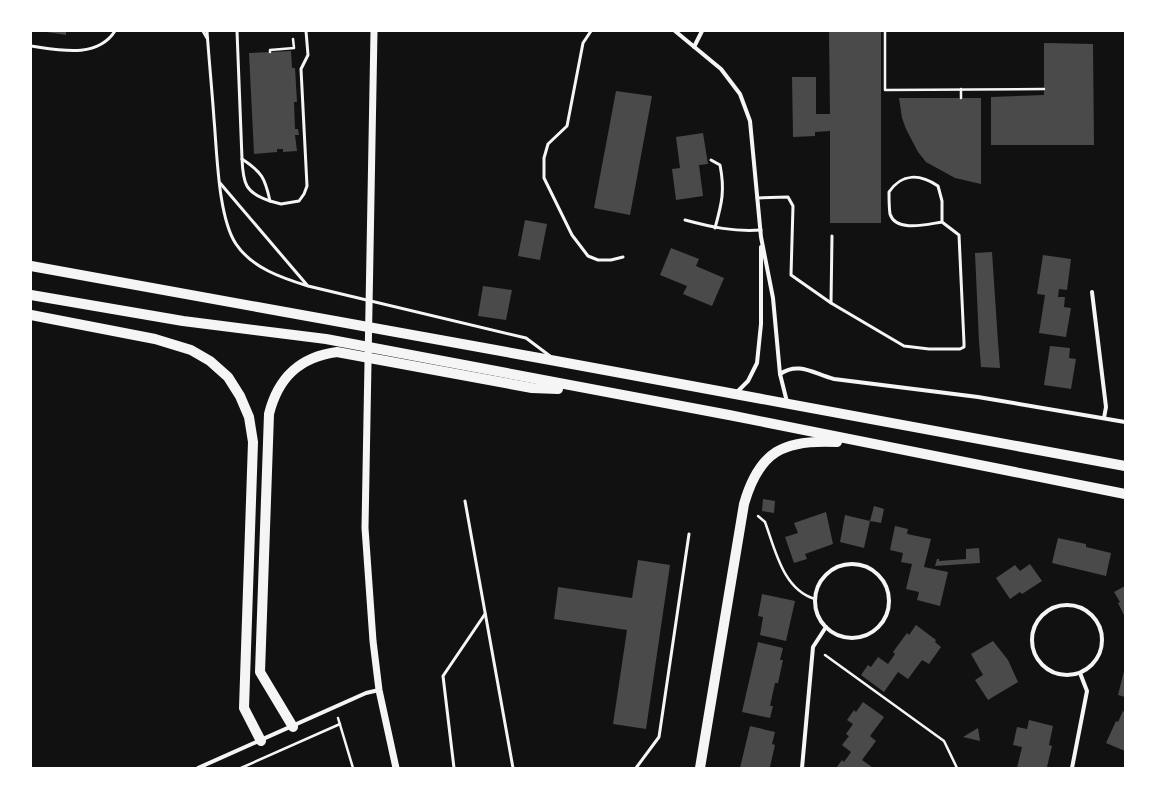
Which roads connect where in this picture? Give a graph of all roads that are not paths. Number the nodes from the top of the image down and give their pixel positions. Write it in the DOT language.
graph roads {
  1 [pos="115,31"];
  2 [pos="203,31"];
  3 [pos="207,31"];
  4 [pos="237,31"];
  5 [pos="306,31"];
  6 [pos="374,31"];
  7 [pos="591,31"];
  8 [pos="675,31"];
  9 [pos="702,31"];
  10 [pos="208,40"];
  11 [pos="31,46"];
  12 [pos="694,47"];
  13 [pos="242,159"];
  14 [pos="711,160"];
  15 [pos="219,182"];
  16 [pos="757,198"];
  17 [pos="270,201"];
  18 [pos="685,220"];
  19 [pos="942,222"];
  20 [pos="715,228"];
  21 [pos="761,230"];
  22 [pos="761,236"];
  23 [pos="832,236"];
  24 [pos="622,256"];
  25 [pos="31,266"];
  26 [pos="308,286"];
  27 [pos="1092,292"];
  28 [pos="31,295"];
  29 [pos="831,303"];
  30 [pos="31,315"];
  31 [pos="556,361"];
  32 [pos="780,374"];
  33 [pos="591,390"];
  34 [pos="735,394"];
  35 [pos="787,403"];
  36 [pos="1104,418"];
  37 [pos="1125,422"];
  38 [pos="878,445"];
  39 [pos="1125,466"];
  40 [pos="1125,494"];
  41 [pos="465,501"];
  42 [pos="689,534"];
  43 [pos="485,614"];
  44 [pos="826,627"];
  45 [pos="1080,673"];
  46 [pos="379,690"];
  47 [pos="293,726"];
  48 [pos="261,741"];
  49 [pos="198,768"];
  50 [pos="396,768"];
  51 [pos="454,768"];
  52 [pos="513,768"];
  53 [pos="636,768"];
  54 [pos="700,768"];
  55 [pos="802,768"];
  56 [pos="1072,768"];
  1 -- 11 [label="lane"];
  2 -- 10 [label="lane"];
  3 -- 10 [label="lane"];
  4 -- 13 [label="lane"];
  5 -- 17 [label="lane"];
  6 -- 46 [label="street"];
  7 -- 24 [label="lane"];
  8 -- 12 [label="street"];
  9 -- 12 [label="street"];
  10 -- 15 [label="lane"];
  12 -- 16 [label="street"];
  13 -- 17 [label="lane"];
  13 -- 17 [label="lane"];
  14 -- 20 [label="lane"];
  15 -- 26 [label="lane"];
  15 -- 26 [label="lane"];
  16 -- 21 [label="street"];
  16 -- 29 [label="lane"];
  18 -- 20 [label="lane"];
  19 -- 19 [label="lane"];
  19 -- 29 [label="lane"];
  20 -- 21 [label="lane"];
  21 -- 22 [label="street"];
  22 -- 32 [label="street"];
  22 -- 34 [label="street"];
  23 -- 29 [label="lane"];
  25 -- 31 [label="main road"];
  26 -- 31 [label="lane"];
  27 -- 36 [label="street"];
  28 -- 33 [label="main road"];
  30 -- 48 [label="main road"];
  31 -- 34 [label="main road"];
  32 -- 35 [label="street"];
  32 -- 36 [label="street"];
  33 -- 38 [label="main road"];
  33 -- 47 [label="main road"];
  34 -- 35 [label="main road"];
  35 -- 39 [label="main road"];
  36 -- 37 [label="street"];
  38 -- 40 [label="main road"];
  38 -- 54 [label="main road"];
  41 -- 43 [label="lane"];
  42 -- 53 [label="lane"];
  43 -- 51 [label="lane"];
  43 -- 52 [label="lane"];
  44 -- 44 [label="street"];
  44 -- 55 [label="street"];
  45 -- 45 [label="street"];
  45 -- 56 [label="street"];
  46 -- 47 [label="street"];
  46 -- 50 [label="street"];
  47 -- 48 [label="street"];
  48 -- 49 [label="street"];
}
